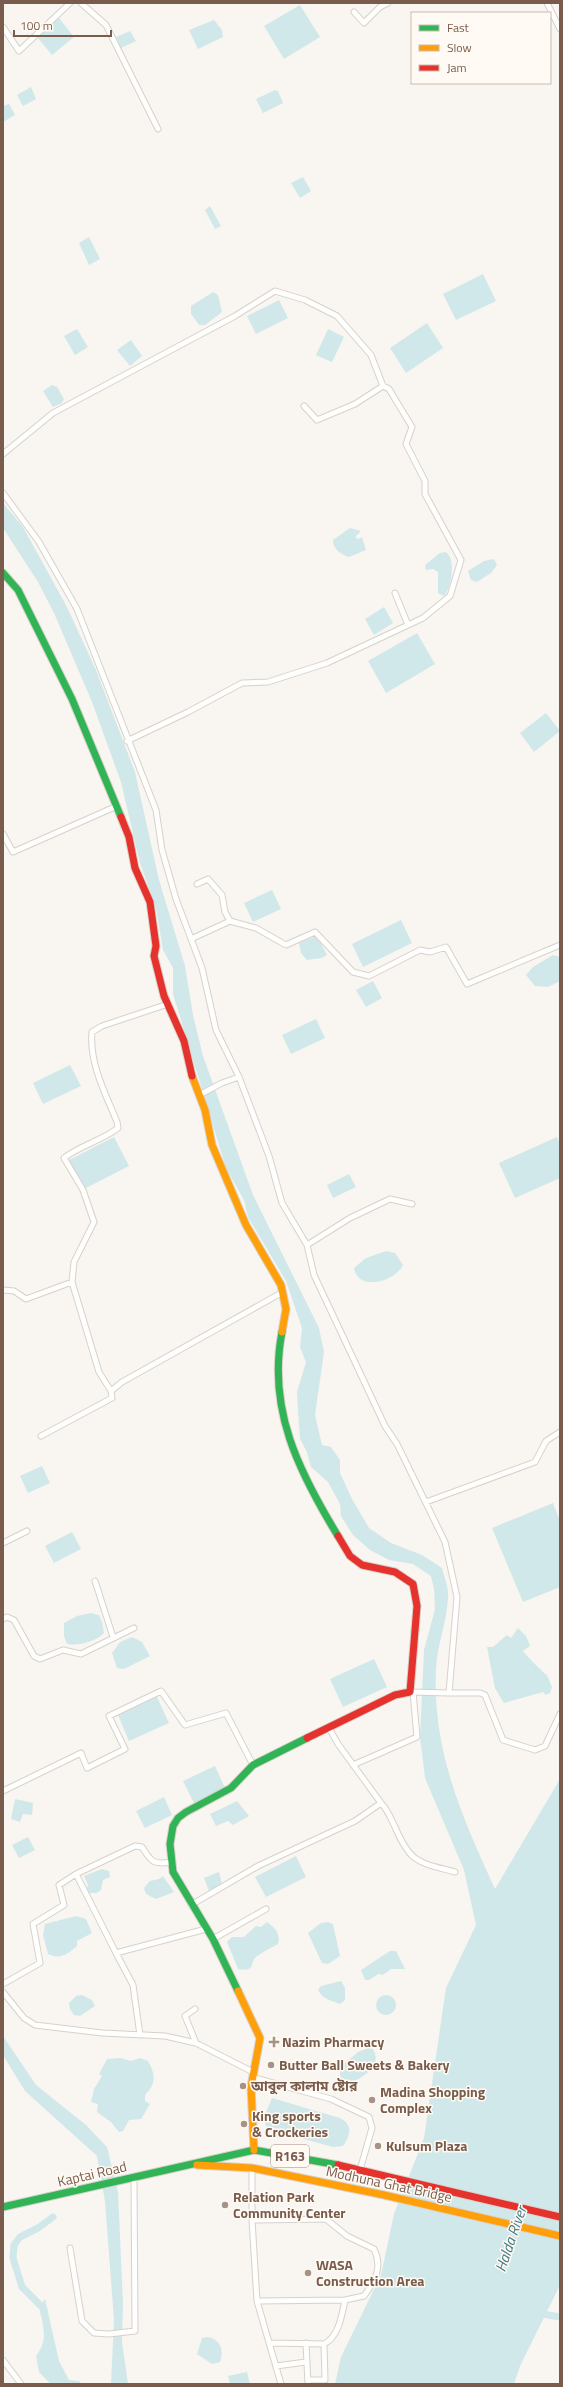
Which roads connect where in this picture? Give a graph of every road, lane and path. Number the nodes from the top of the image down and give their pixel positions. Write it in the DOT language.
graph roads {
  1 [pos="70,3"];
  2 [pos="81,3"];
  3 [pos="388,3"];
  4 [pos="547,3"];
  5 [pos="354,12"];
  6 [pos="3,27"];
  7 [pos="560,29"];
  8 [pos="158,129"];
  9 [pos="383,386"];
  10 [pos="304,406"];
  11 [pos="3,454"];
  12 [pos="3,493"];
  13 [pos="3,573"];
  14 [pos="395,594"];
  15 [pos="408,625"];
  16 [pos="127,741"];
  17 [pos="117,806"];
  18 [pos="3,834"];
  19 [pos="197,884"];
  20 [pos="230,921"];
  21 [pos="191,939"];
  22 [pos="560,945"];
  23 [pos="168,1004"];
  24 [pos="239,1078"];
  25 [pos="200,1095"];
  26 [pos="412,1204"];
  27 [pos="307,1245"];
  28 [pos="72,1282"];
  29 [pos="3,1290"];
  30 [pos="283,1292"];
  31 [pos="111,1391"];
  32 [pos="560,1432"];
  33 [pos="41,1436"];
  34 [pos="426,1502"];
  35 [pos="27,1532"];
  36 [pos="3,1543"];
  37 [pos="96,1581"];
  38 [pos="3,1619"];
  39 [pos="134,1628"];
  40 [pos="113,1637"];
  41 [pos="414,1692"];
  42 [pos="449,1693"];
  43 [pos="560,1714"];
  44 [pos="329,1728"];
  45 [pos="253,1765"];
  46 [pos="353,1765"];
  47 [pos="3,1791"];
  48 [pos="381,1803"];
  49 [pos="171,1862"];
  50 [pos="455,1872"];
  51 [pos="76,1874"];
  52 [pos="191,1905"];
  53 [pos="266,1909"];
  54 [pos="206,1929"];
  55 [pos="213,1940"];
  56 [pos="116,1953"];
  57 [pos="3,1984"];
  58 [pos="3,1992"];
  59 [pos="195,2009"];
  60 [pos="140,2035"];
  61 [pos="196,2043"];
  62 [pos="253,2074"];
  63 [pos="254,2150"];
  64 [pos="186,2165"];
  65 [pos="252,2168"];
  66 [pos="360,2170"];
  67 [pos="134,2177"];
  68 [pos="3,2207"];
  69 [pos="560,2217"];
  70 [pos="252,2220"];
  71 [pos="560,2236"];
  72 [pos="70,2248"];
  73 [pos="345,2300"];
  74 [pos="257,2301"];
  75 [pos="270,2343"];
  76 [pos="306,2343"];
  77 [pos="324,2344"];
  78 [pos="3,2360"];
  79 [pos="306,2362"];
  80 [pos="276,2366"];
  81 [pos="308,2382"];
  82 [pos="21,2384"];
  83 [pos="281,2384"];
  1 -- 6 [label="street"];
  2 -- 8 [label="street"];
  3 -- 5 [label="street"];
  4 -- 7 [label="street"];
  9 -- 10 [label="street"];
  9 -- 11 [label="street"];
  9 -- 15 [label="street"];
  12 -- 16 [label="street"];
  13 -- 17 [label="street"];
  14 -- 15 [label="street"];
  15 -- 16 [label="street"];
  16 -- 21 [label="street"];
  17 -- 18 [label="street"];
  17 -- 23 [label="street"];
  19 -- 20 [label="street"];
  20 -- 21 [label="street"];
  20 -- 22 [label="street"];
  21 -- 24 [label="street"];
  23 -- 25 [label="street"];
  23 -- 28 [label="street"];
  24 -- 25 [label="street"];
  24 -- 27 [label="street"];
  25 -- 30 [label="street"];
  26 -- 27 [label="street"];
  27 -- 34 [label="street"];
  28 -- 29 [label="street"];
  28 -- 31 [label="street"];
  30 -- 31 [label="street"];
  30 -- 41 [label="street"];
  31 -- 33 [label="street"];
  32 -- 34 [label="street"];
  34 -- 42 [label="street"];
  35 -- 36 [label="street"];
  37 -- 40 [label="street"];
  38 -- 40 [label="street"];
  39 -- 40 [label="street"];
  41 -- 42 [label="street"];
  41 -- 44 [label="street"];
  41 -- 46 [label="street"];
  42 -- 43 [label="street"];
  44 -- 45 [label="street"];
  44 -- 46 [label="street"];
  45 -- 47 [label="street"];
  45 -- 49 [label="street"];
  46 -- 48 [label="street"];
  48 -- 50 [label="street"];
  48 -- 52 [label="street"];
  49 -- 51 [label="street"];
  49 -- 52 [label="street"];
  51 -- 56 [label="street"];
  51 -- 57 [label="street"];
  52 -- 54 [label="street"];
  53 -- 55 [label="street"];
  54 -- 55 [label="street"];
  54 -- 56 [label="street"];
  55 -- 62 [label="street"];
  56 -- 60 [label="street"];
  58 -- 60 [label="street"];
  59 -- 61 [label="street"];
  60 -- 61 [label="street"];
  61 -- 62 [label="street"];
  62 -- 63 [label="street"];
  62 -- 66 [label="street"];
  63 -- 64 [label="street, R163"];
  63 -- 66 [label="street, R163"];
  64 -- 65 [label="street, Modhuna Ghat Bridge / R163"];
  64 -- 67 [label="street, Kaptai Road / R163"];
  65 -- 70 [label="street"];
  65 -- 71 [label="street, Modhuna Ghat Bridge / R163"];
  66 -- 69 [label="street, Modhuna Ghat Bridge / R163"];
  67 -- 68 [label="street, Kaptai Road / R163"];
  67 -- 72 [label="street"];
  70 -- 73 [label="street"];
  70 -- 74 [label="street"];
  73 -- 74 [label="street"];
  73 -- 77 [label="street"];
  74 -- 75 [label="street"];
  75 -- 76 [label="street"];
  75 -- 80 [label="street"];
  76 -- 77 [label="street"];
  76 -- 79 [label="street"];
  77 -- 81 [label="street"];
  78 -- 82 [label="street"];
  79 -- 80 [label="street"];
  79 -- 81 [label="street"];
  80 -- 83 [label="street"];
}
